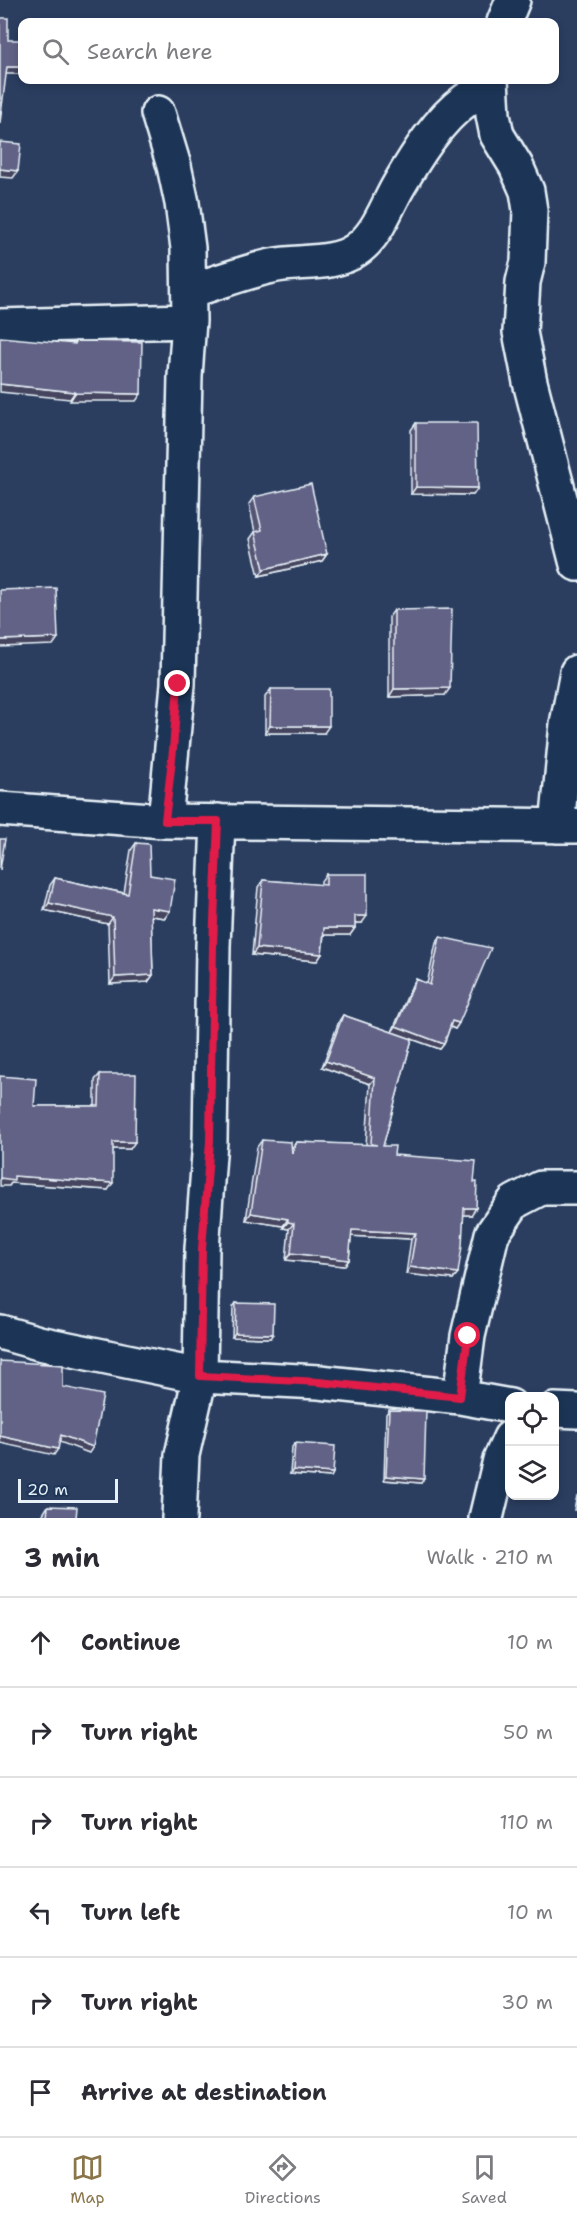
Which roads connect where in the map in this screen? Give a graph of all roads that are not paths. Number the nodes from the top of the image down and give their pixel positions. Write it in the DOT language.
graph roads {
  1 [pos="513,0"];
  2 [pos="506,18"];
  3 [pos="490,84"];
  4 [pos="491,84"];
  5 [pos="158,113"];
  6 [pos="189,306"];
  7 [pos="0,326"];
  8 [pos="577,564"];
  9 [pos="577,672"];
  10 [pos="0,809"];
  11 [pos="165,821"];
  12 [pos="218,821"];
  13 [pos="567,826"];
  14 [pos="577,1188"];
  15 [pos="0,1332"];
  16 [pos="200,1376"];
  17 [pos="460,1397"];
  18 [pos="505,1405"];
  19 [pos="559,1410"];
  20 [pos="577,1412"];
  21 [pos="506,1446"];
  22 [pos="179,1518"];
  23 [pos="486,1518"];
  1 -- 2 [label="street"];
  3 -- 6 [label="street"];
  4 -- 8 [label="street"];
  5 -- 6 [label="street"];
  6 -- 7 [label="street"];
  6 -- 11 [label="street"];
  9 -- 13 [label="street"];
  10 -- 11 [label="street"];
  11 -- 12 [label="street"];
  12 -- 13 [label="street"];
  12 -- 16 [label="street"];
  14 -- 17 [label="street"];
  15 -- 16 [label="street"];
  16 -- 17 [label="street"];
  16 -- 22 [label="street"];
  17 -- 18 [label="street"];
  19 -- 20 [label="street"];
  21 -- 23 [label="street"];
}
